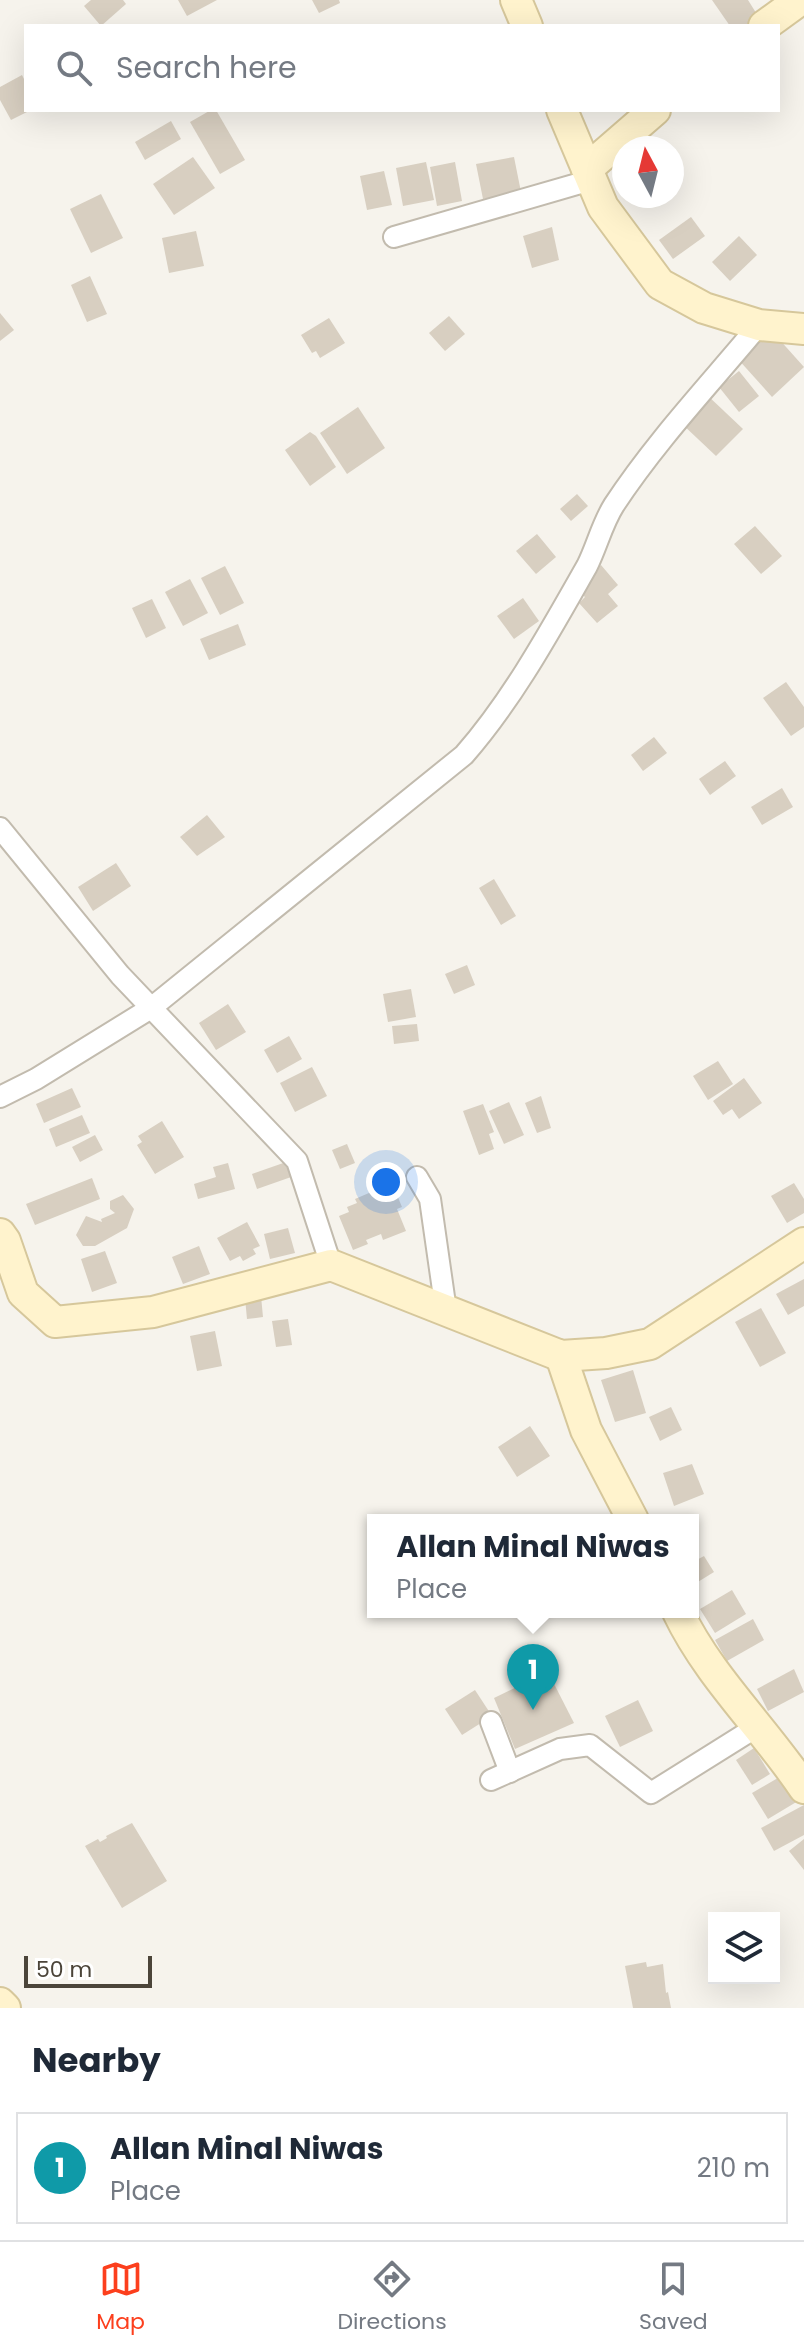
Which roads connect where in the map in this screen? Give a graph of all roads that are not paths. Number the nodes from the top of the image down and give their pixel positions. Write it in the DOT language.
graph roads {
  1 [pos="516,0"];
  2 [pos="800,0"];
  3 [pos="526,24"];
  4 [pos="767,24"];
  5 [pos="563,112"];
  6 [pos="653,112"];
  7 [pos="589,174"];
  8 [pos="394,237"];
  9 [pos="759,325"];
  10 [pos="804,329"];
  11 [pos="0,828"];
  12 [pos="151,1008"];
  13 [pos="0,1097"];
  14 [pos="417,1177"];
  15 [pos="0,1234"];
  16 [pos="804,1243"];
  17 [pos="331,1265"];
  18 [pos="446,1311"];
  19 [pos="561,1356"];
  20 [pos="630,1514"];
  21 [pos="682,1618"];
  22 [pos="491,1722"];
  23 [pos="758,1726"];
  24 [pos="804,1788"];
  25 [pos="0,2003"];
  26 [pos="5,2008"];
  1 -- 3 [label="main road"];
  2 -- 4 [label="main road"];
  5 -- 7 [label="main road"];
  6 -- 7 [label="main road"];
  7 -- 8 [label="street"];
  7 -- 9 [label="main road"];
  9 -- 10 [label="main road"];
  9 -- 12 [label="street"];
  11 -- 12 [label="street"];
  12 -- 13 [label="street"];
  12 -- 17 [label="street"];
  14 -- 18 [label="street"];
  15 -- 17 [label="main road"];
  16 -- 19 [label="main road"];
  17 -- 18 [label="main road"];
  18 -- 19 [label="main road"];
  19 -- 20 [label="main road"];
  21 -- 23 [label="main road"];
  22 -- 23 [label="street"];
  23 -- 24 [label="main road"];
  25 -- 26 [label="main road"];
}
